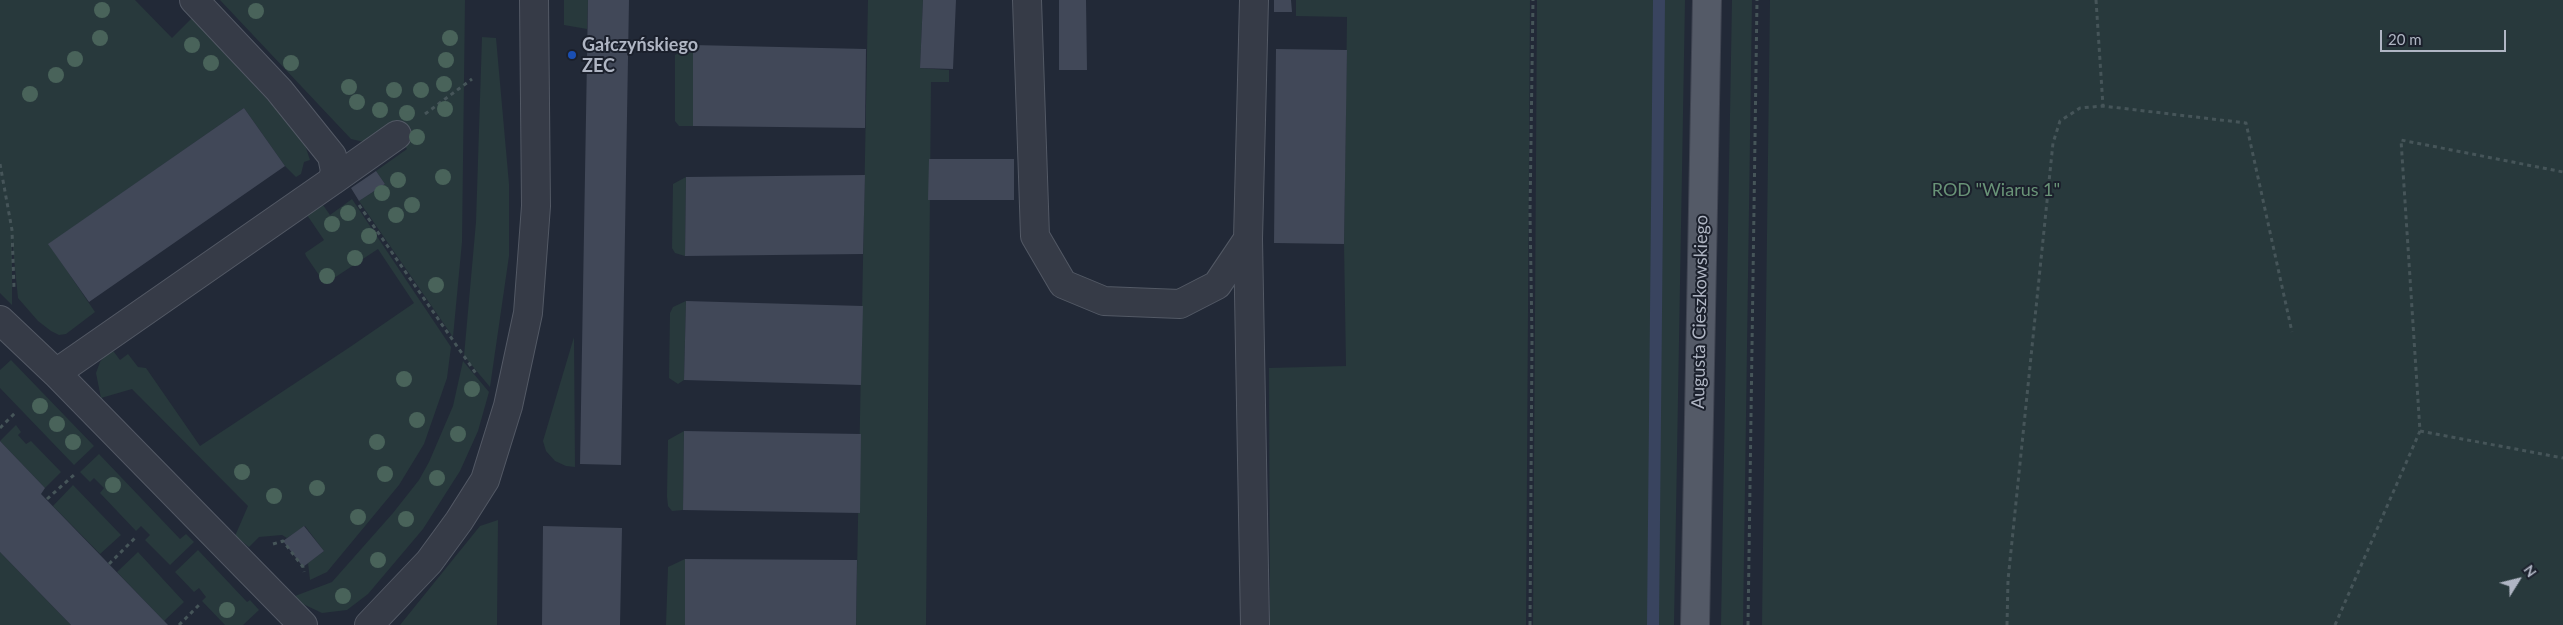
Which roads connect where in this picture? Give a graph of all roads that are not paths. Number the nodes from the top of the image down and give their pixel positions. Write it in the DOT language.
graph roads {
  1 [pos="194,0"];
  2 [pos="534,0"];
  3 [pos="1027,0"];
  4 [pos="1254,0"];
  5 [pos="1707,0"];
  6 [pos="397,135"];
  7 [pos="335,178"];
  8 [pos="1248,239"];
  9 [pos="0,320"];
  10 [pos="56,373"];
  11 [pos="303,625"];
  12 [pos="369,625"];
  13 [pos="1256,625"];
  14 [pos="1695,625"];
  1 -- 7 [label="street"];
  2 -- 12 [label="street"];
  3 -- 8 [label="street"];
  4 -- 8 [label="street"];
  5 -- 14 [label="main road, Augusta Cieszkowskiego"];
  6 -- 7 [label="street"];
  7 -- 10 [label="street"];
  8 -- 13 [label="street"];
  9 -- 10 [label="street"];
  10 -- 11 [label="street"];
}
